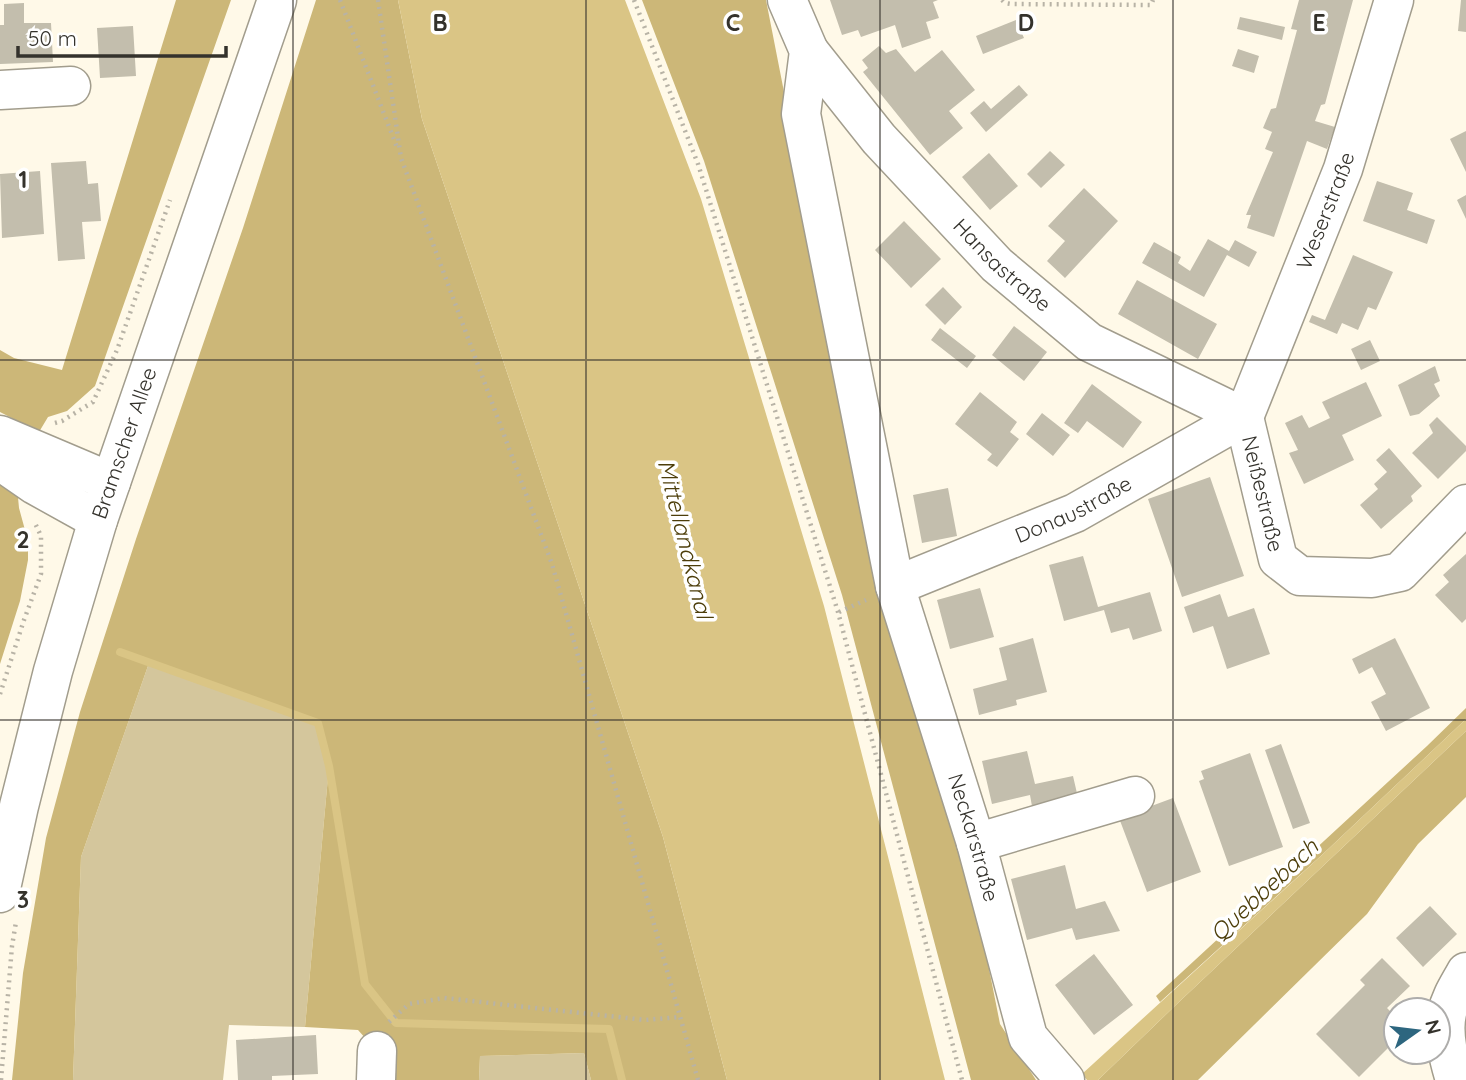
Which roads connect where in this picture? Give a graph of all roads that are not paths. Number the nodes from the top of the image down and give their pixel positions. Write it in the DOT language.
graph roads {
  1 [pos="277,0"];
  2 [pos="787,0"];
  3 [pos="1394,0"];
  4 [pos="809,51"];
  5 [pos="71,86"];
  6 [pos="0,90"];
  7 [pos="1244,417"];
  8 [pos="0,435"];
  9 [pos="0,461"];
  10 [pos="41,470"];
  11 [pos="111,482"];
  12 [pos="1466,504"];
  13 [pos="98,520"];
  14 [pos="895,586"];
  15 [pos="1135,796"];
  16 [pos="976,843"];
  17 [pos="8,907"];
  18 [pos="1466,972"];
  19 [pos="1065,1080"];
  20 [pos="1455,1080"];
  1 -- 11 [label="street, Bramscher Allee"];
  2 -- 4 [label="street, Hansastraße"];
  3 -- 7 [label="street, Weserstraße"];
  4 -- 7 [label="street, Hansastraße"];
  4 -- 14 [label="street"];
  5 -- 6 [label="street"];
  7 -- 12 [label="street, Neißestraße"];
  7 -- 14 [label="street, Donaustraße"];
  8 -- 10 [label="street"];
  9 -- 10 [label="street"];
  10 -- 11 [label="street"];
  10 -- 13 [label="street"];
  11 -- 13 [label="street, Bramscher Allee"];
  13 -- 17 [label="street, Bramscher Allee"];
  14 -- 16 [label="street, Neckarstraße"];
  15 -- 16 [label="street"];
  16 -- 19 [label="street, Neckarstraße"];
  18 -- 20 [label="street"];
}
